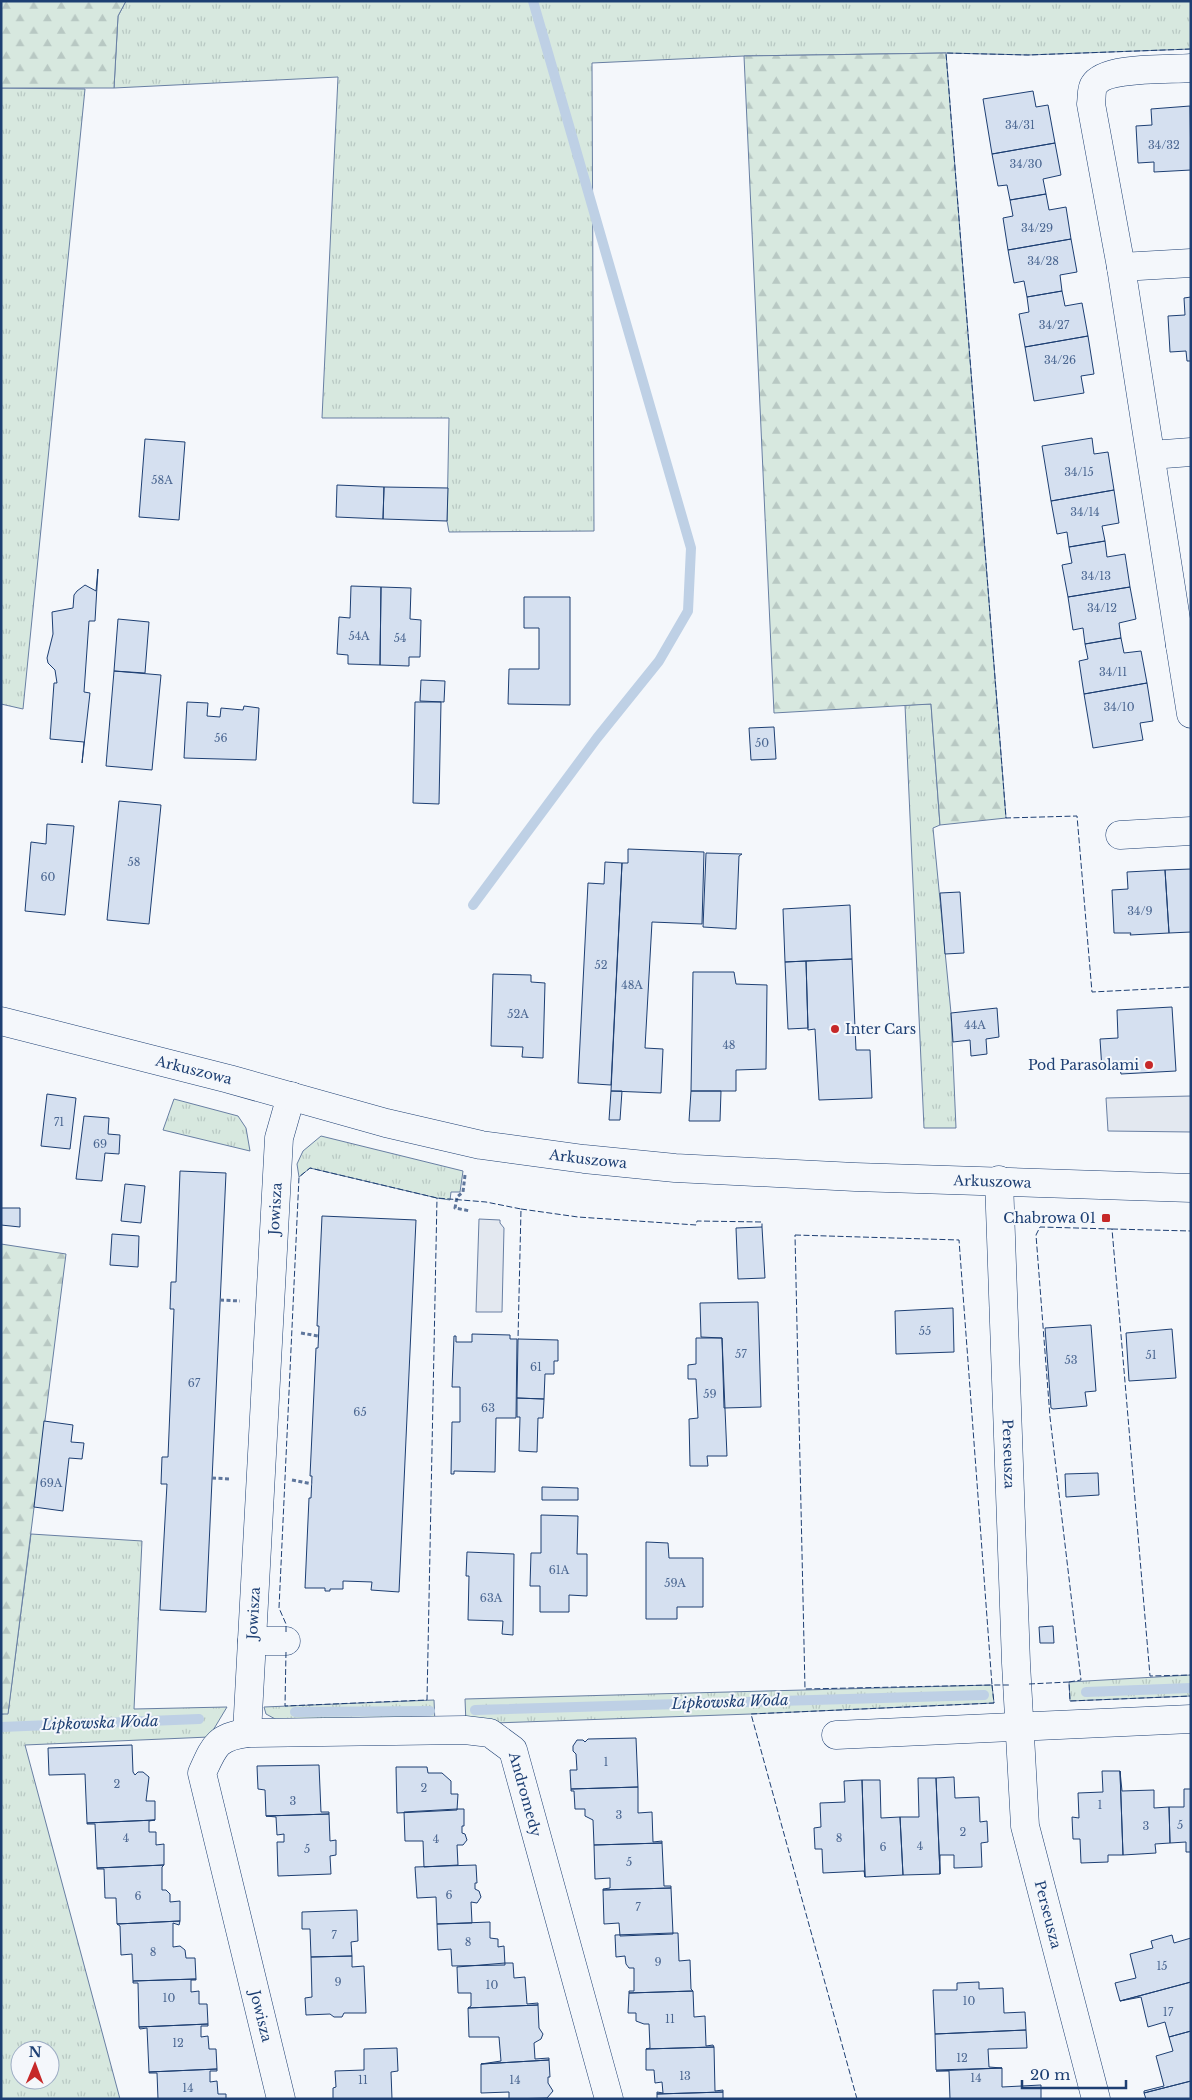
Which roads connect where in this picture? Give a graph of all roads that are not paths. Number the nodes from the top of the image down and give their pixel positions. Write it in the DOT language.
graph roads {
  1 [pos="1191,68"];
  2 [pos="1191,263"];
  3 [pos="1121,267"];
  4 [pos="1191,452"];
  5 [pos="1151,455"];
  6 [pos="1186,645"];
  7 [pos="1191,714"];
  8 [pos="1191,832"];
  9 [pos="1120,835"];
  10 [pos="1,1021"];
  11 [pos="291,1096"];
  12 [pos="999,1180"];
  13 [pos="1191,1188"];
  14 [pos="252,1641"];
  15 [pos="286,1641"];
  16 [pos="1191,1719"];
  17 [pos="1020,1726"];
  18 [pos="247,1733"];
  19 [pos="836,1735"];
  20 [pos="281,2099"];
  21 [pos="609,2099"];
  22 [pos="1096,2099"];
  1 -- 3 [label="street"];
  2 -- 3 [label="street"];
  3 -- 5 [label="street"];
  4 -- 5 [label="street"];
  5 -- 6 [label="street"];
  6 -- 7 [label="street"];
  8 -- 9 [label="street"];
  10 -- 11 [label="street, Arkuszowa"];
  11 -- 12 [label="street, Arkuszowa"];
  11 -- 14 [label="street, Jowisza"];
  12 -- 13 [label="street, Arkuszowa"];
  12 -- 17 [label="street, Perseusza"];
  14 -- 15 [label="street"];
  14 -- 18 [label="street, Jowisza"];
  16 -- 17 [label="street"];
  17 -- 19 [label="street"];
  17 -- 22 [label="street, Perseusza"];
  18 -- 20 [label="street, Jowisza"];
  18 -- 21 [label="street, Andromedy"];
}
